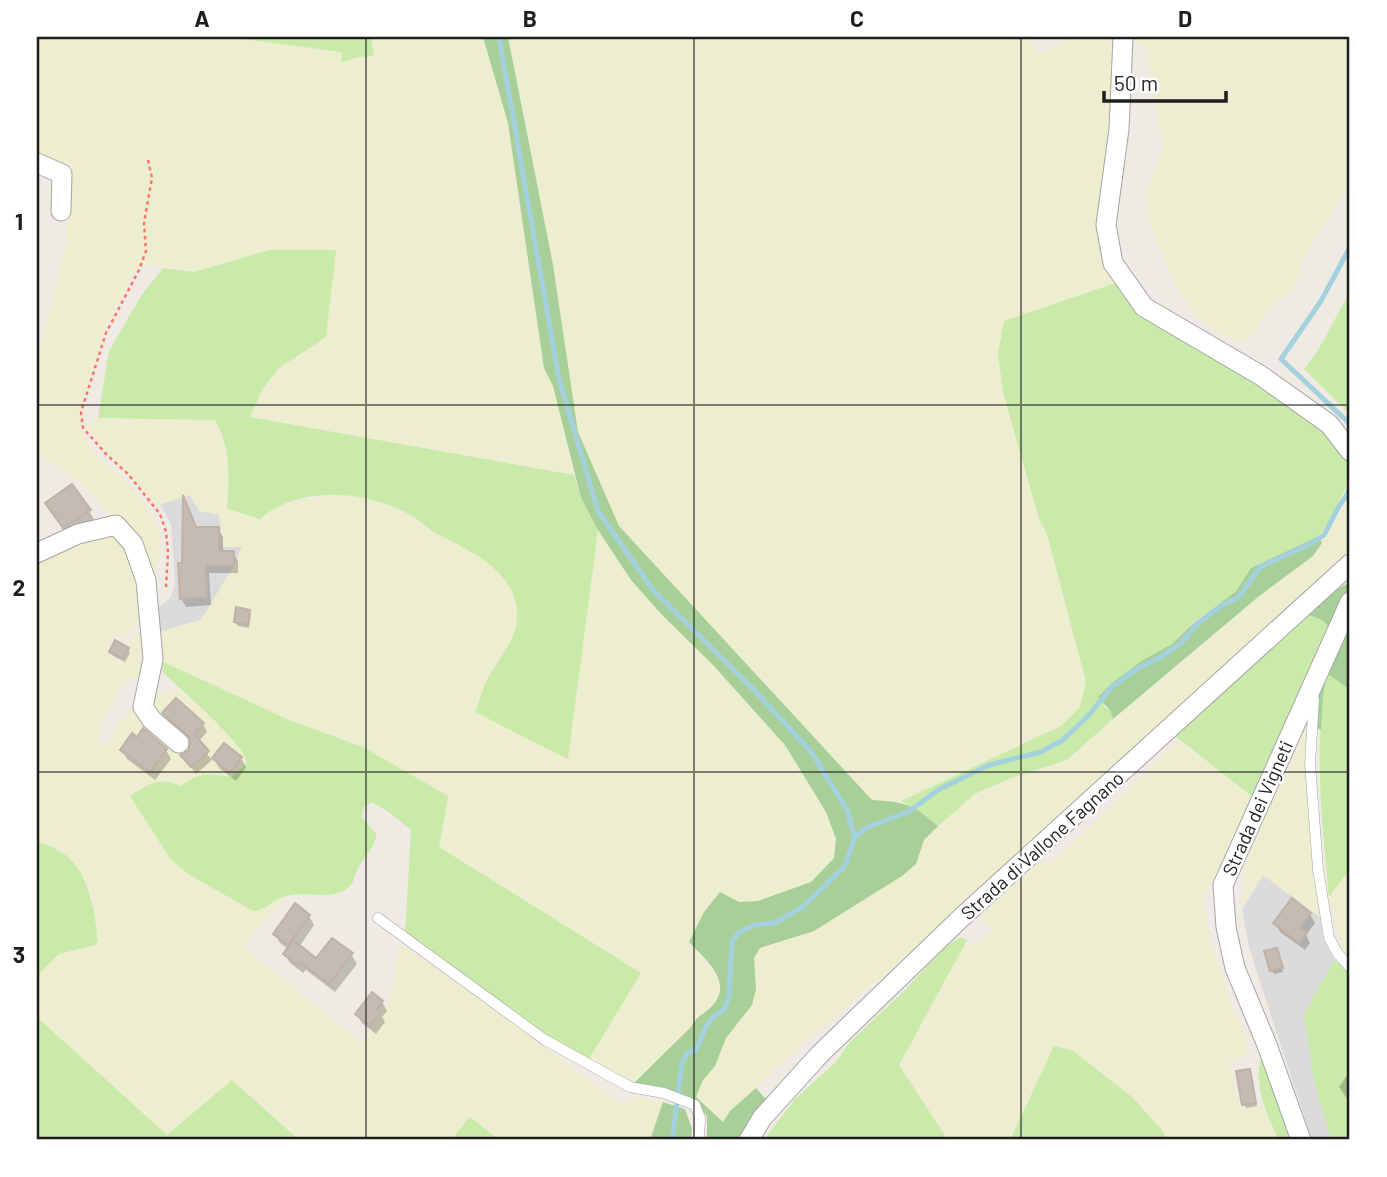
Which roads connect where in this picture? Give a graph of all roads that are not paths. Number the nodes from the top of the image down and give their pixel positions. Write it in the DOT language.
graph roads {
  1 [pos="1123,37"];
  2 [pos="37,163"];
  3 [pos="61,211"];
  4 [pos="1350,452"];
  5 [pos="37,553"];
  6 [pos="1350,564"];
  7 [pos="1350,602"];
  8 [pos="1316,674"];
  9 [pos="179,743"];
  10 [pos="378,918"];
  11 [pos="1350,967"];
  12 [pos="699,1140"];
  13 [pos="749,1140"];
  14 [pos="1301,1140"];
  1 -- 4 [label="street"];
  2 -- 3 [label="street"];
  5 -- 9 [label="street"];
  6 -- 13 [label="street, Strada di Vallone Fagnano"];
  7 -- 8 [label="street, Strada dei Vigneti"];
  8 -- 11 [label="lane"];
  8 -- 14 [label="street, Strada dei Vigneti"];
  10 -- 12 [label="lane"];
}
